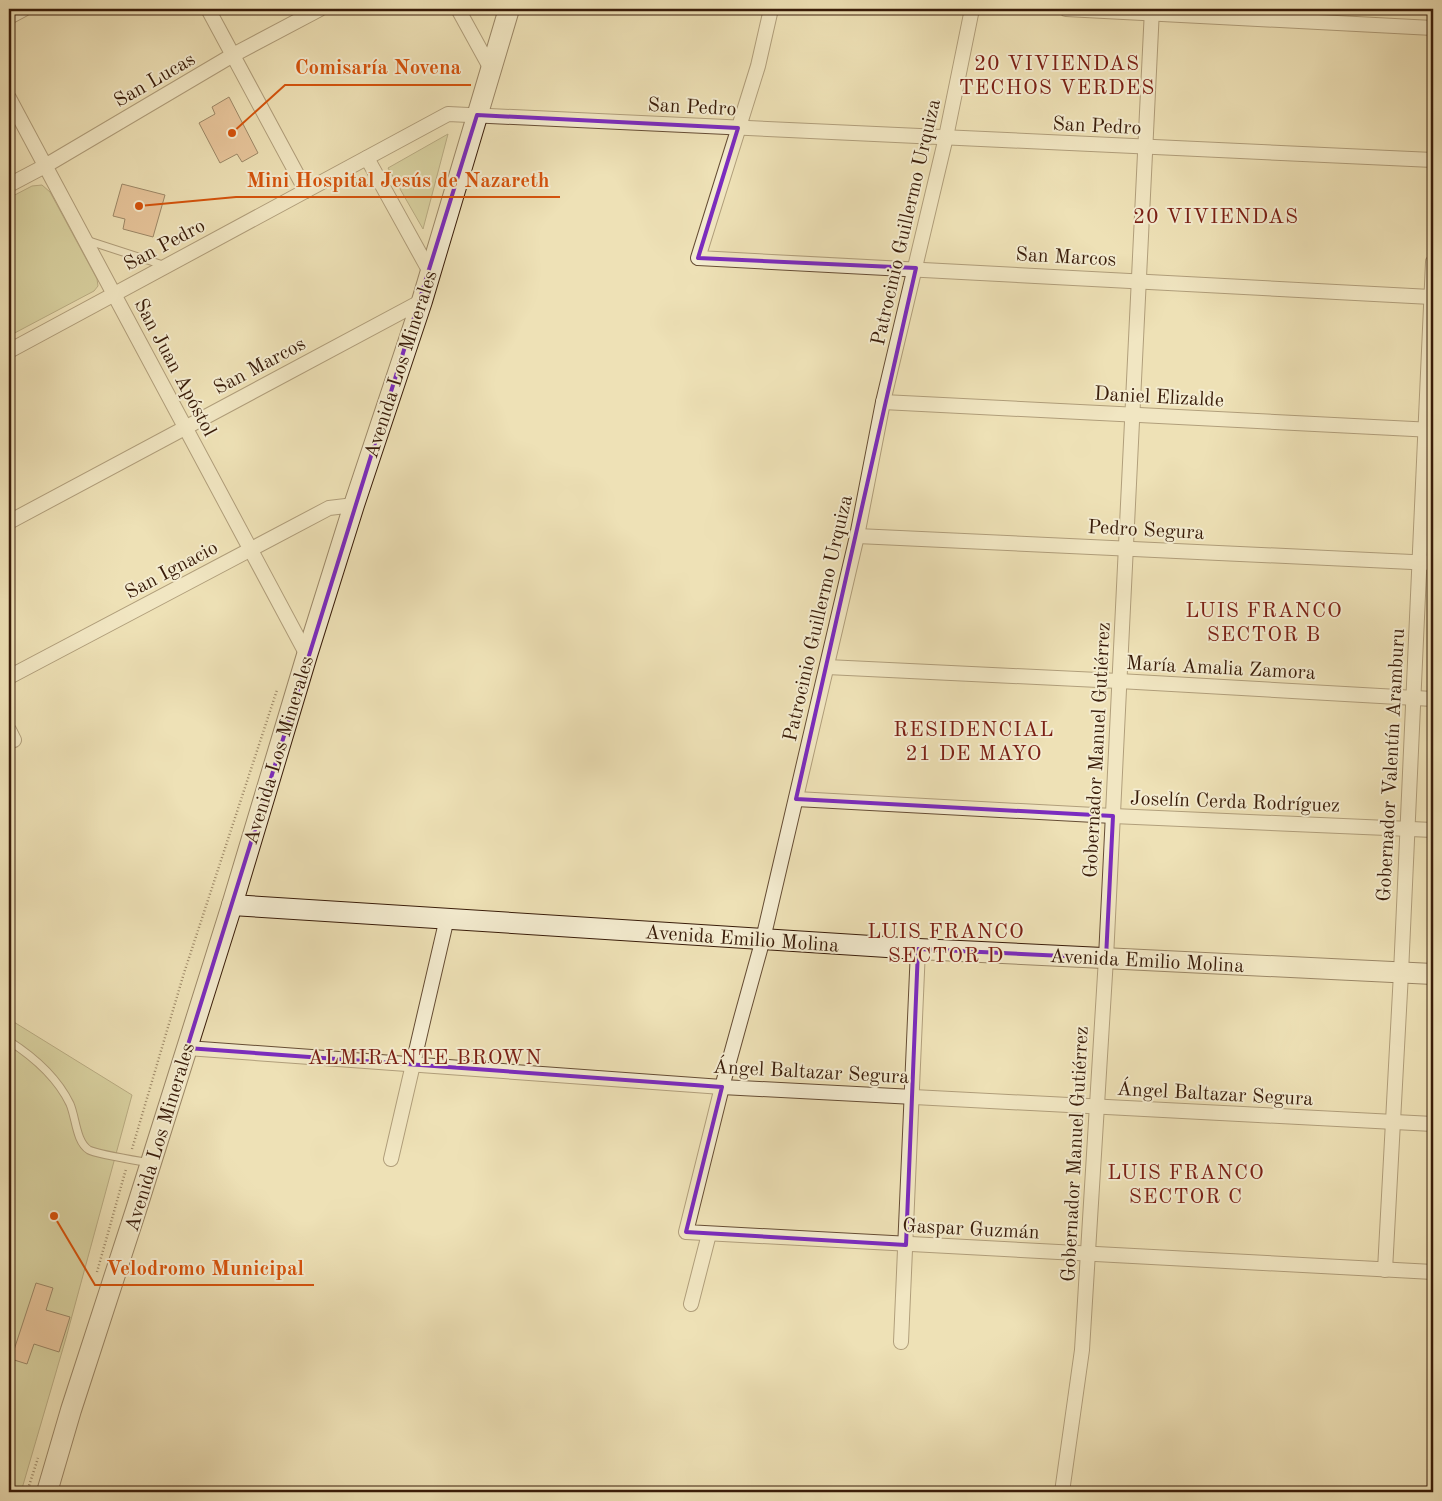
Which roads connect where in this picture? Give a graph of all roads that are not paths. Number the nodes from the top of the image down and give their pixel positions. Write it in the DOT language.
graph roads {
  1 [pos="24,9"];
  2 [pos="208,9"];
  3 [pos="320,9"];
  4 [pos="458,9"];
  5 [pos="509,9"];
  6 [pos="771,9"];
  7 [pos="972,9"];
  8 [pos="1066,9"];
  9 [pos="1152,11"];
  10 [pos="9,17"];
  11 [pos="1433,28"];
  12 [pos="233,55"];
  13 [pos="491,69"];
  14 [pos="9,98"];
  15 [pos="477,115"];
  16 [pos="738,128"];
  17 [pos="946,137"];
  18 [pos="1146,147"];
  19 [pos="367,158"];
  20 [pos="1433,160"];
  21 [pos="45,166"];
  22 [pos="9,185"];
  23 [pos="306,191"];
  24 [pos="84,240"];
  25 [pos="1433,262"];
  26 [pos="167,266"];
  27 [pos="916,268"];
  28 [pos="430,272"];
  29 [pos="1138,280"];
  30 [pos="114,294"];
  31 [pos="1432,297"];
  32 [pos="422,301"];
  33 [pos="9,351"];
  34 [pos="883,402"];
  35 [pos="1133,414"];
  36 [pos="186,427"];
  37 [pos="1429,430"];
  38 [pos="354,505"];
  39 [pos="9,522"];
  40 [pos="858,536"];
  41 [pos="1126,548"];
  42 [pos="251,549"];
  43 [pos="1419,563"];
  44 [pos="1433,564"];
  45 [pos="307,655"];
  46 [pos="826,667"];
  47 [pos="9,677"];
  48 [pos="1120,681"];
  49 [pos="1413,699"];
  50 [pos="1433,699"];
  51 [pos="796,799"];
  52 [pos="1113,816"];
  53 [pos="1408,828"];
  54 [pos="1433,830"];
  55 [pos="232,905"];
  56 [pos="447,918"];
  57 [pos="763,940"];
  58 [pos="918,949"];
  59 [pos="1106,958"];
  60 [pos="1401,973"];
  61 [pos="1433,974"];
  62 [pos="9,1041"];
  63 [pos="187,1048"];
  64 [pos="412,1065"];
  65 [pos="722,1087"];
  66 [pos="912,1097"];
  67 [pos="1097,1107"];
  68 [pos="1393,1122"];
  69 [pos="1433,1124"];
  70 [pos="391,1159"];
  71 [pos="150,1163"];
  72 [pos="686,1232"];
  73 [pos="709,1234"];
  74 [pos="906,1245"];
  75 [pos="1088,1254"];
  76 [pos="1385,1270"];
  77 [pos="1433,1272"];
  78 [pos="692,1304"];
  79 [pos="901,1342"];
  80 [pos="48,1492"];
  81 [pos="1062,1492"];
  1 -- 10 [label="street"];
  2 -- 12 [label="street"];
  3 -- 12 [label="street, San Lucas"];
  4 -- 13 [label="street"];
  5 -- 13 [label="main road, Avenida Los Minerales"];
  6 -- 16 [label="street"];
  7 -- 17 [label="street, Patrocinio Guillermo Urquiza"];
  8 -- 9 [label="street"];
  9 -- 11 [label="street"];
  9 -- 18 [label="street, Gobernador Manuel Gutiérrez"];
  12 -- 21 [label="street, San Lucas"];
  12 -- 23 [label="street"];
  13 -- 15 [label="main road, Avenida Los Minerales"];
  14 -- 21 [label="street, San Juan Apóstol"];
  15 -- 16 [label="street, San Pedro"];
  15 -- 19 [label="street, San Pedro"];
  15 -- 28 [label="main road, Avenida Los Minerales"];
  16 -- 17 [label="street, San Pedro"];
  16 -- 27 [label="street, San Marcos"];
  17 -- 18 [label="street, San Pedro"];
  17 -- 27 [label="street, Patrocinio Guillermo Urquiza"];
  18 -- 20 [label="street, San Pedro"];
  18 -- 29 [label="street, Gobernador Manuel Gutiérrez"];
  19 -- 23 [label="street, San Pedro"];
  19 -- 28 [label="street"];
  21 -- 22 [label="street, San Lucas"];
  21 -- 24 [label="street, San Juan Apóstol"];
  23 -- 26 [label="street, San Pedro"];
  24 -- 26 [label="lane"];
  24 -- 30 [label="street, San Juan Apóstol"];
  25 -- 31 [label="street, Gobernador Valentín Aramburu"];
  26 -- 30 [label="street, San Pedro"];
  27 -- 29 [label="street, San Marcos"];
  27 -- 34 [label="street, Patrocinio Guillermo Urquiza"];
  28 -- 32 [label="main road, Avenida Los Minerales"];
  29 -- 31 [label="street, San Marcos"];
  29 -- 35 [label="street, Gobernador Manuel Gutiérrez"];
  30 -- 33 [label="street, San Pedro"];
  30 -- 36 [label="street, San Juan Apóstol"];
  31 -- 37 [label="street, Gobernador Valentín Aramburu"];
  32 -- 36 [label="street, San Marcos"];
  32 -- 38 [label="main road, Avenida Los Minerales"];
  34 -- 35 [label="street, Daniel Elizalde"];
  34 -- 40 [label="street, Patrocinio Guillermo Urquiza"];
  35 -- 37 [label="street, Daniel Elizalde"];
  35 -- 41 [label="street, Gobernador Manuel Gutiérrez"];
  36 -- 39 [label="street, San Marcos"];
  36 -- 42 [label="street, San Juan Apóstol"];
  37 -- 43 [label="street, Gobernador Valentín Aramburu"];
  38 -- 42 [label="street, San Ignacio"];
  38 -- 45 [label="main road, Avenida Los Minerales"];
  40 -- 41 [label="street, Pedro Segura"];
  40 -- 46 [label="street, Patrocinio Guillermo Urquiza"];
  41 -- 43 [label="street, Pedro Segura"];
  41 -- 48 [label="street, Gobernador Manuel Gutiérrez"];
  42 -- 45 [label="street, San Juan Apóstol"];
  42 -- 47 [label="street, San Ignacio"];
  43 -- 44 [label="street, Pedro Segura"];
  43 -- 49 [label="street, Gobernador Valentín Aramburu"];
  45 -- 55 [label="main road, Avenida Los Minerales"];
  46 -- 48 [label="street, María Amalia Zamora"];
  46 -- 51 [label="street, Patrocinio Guillermo Urquiza"];
  48 -- 49 [label="street, María Amalia Zamora"];
  48 -- 52 [label="street, Gobernador Manuel Gutiérrez"];
  49 -- 50 [label="street, María Amalia Zamora"];
  49 -- 53 [label="street, Gobernador Valentín Aramburu"];
  51 -- 52 [label="street, Joselín Cerda Rodríguez"];
  51 -- 57 [label="street, Patrocinio Guillermo Urquiza"];
  52 -- 53 [label="street, Joselín Cerda Rodríguez"];
  52 -- 59 [label="street, Gobernador Manuel Gutiérrez"];
  53 -- 54 [label="street, Joselín Cerda Rodríguez"];
  53 -- 60 [label="street, Gobernador Valentín Aramburu"];
  55 -- 56 [label="main road, Avenida Emilio Molina"];
  55 -- 63 [label="main road, Avenida Los Minerales"];
  56 -- 57 [label="main road, Avenida Emilio Molina"];
  56 -- 64 [label="street"];
  57 -- 58 [label="main road, Avenida Emilio Molina"];
  57 -- 65 [label="street, Patrocinio Guillermo Urquiza"];
  58 -- 59 [label="main road, Avenida Emilio Molina"];
  58 -- 66 [label="street"];
  59 -- 60 [label="main road, Avenida Emilio Molina"];
  59 -- 67 [label="street, Gobernador Manuel Gutiérrez"];
  60 -- 61 [label="main road, Avenida Emilio Molina"];
  60 -- 68 [label="street, Gobernador Valentín Aramburu"];
  62 -- 71 [label="lane"];
  63 -- 64 [label="street, Ángel Baltazar Segura"];
  63 -- 71 [label="main road, Avenida Los Minerales"];
  64 -- 65 [label="street, Ángel Baltazar Segura"];
  64 -- 70 [label="street"];
  65 -- 66 [label="street, Ángel Baltazar Segura"];
  65 -- 72 [label="street, Patrocinio Guillermo Urquiza"];
  66 -- 67 [label="street, Ángel Baltazar Segura"];
  66 -- 74 [label="street"];
  67 -- 68 [label="street, Ángel Baltazar Segura"];
  67 -- 75 [label="street, Gobernador Manuel Gutiérrez"];
  68 -- 69 [label="street, Ángel Baltazar Segura"];
  68 -- 76 [label="street, Gobernador Valentín Aramburu"];
  71 -- 80 [label="main road, Avenida Los Minerales"];
  72 -- 73 [label="street, Gaspar Guzmán"];
  73 -- 74 [label="street, Gaspar Guzmán"];
  73 -- 78 [label="street"];
  74 -- 75 [label="street, Gaspar Guzmán"];
  74 -- 79 [label="street"];
  75 -- 76 [label="street, Gaspar Guzmán"];
  75 -- 81 [label="street, Gobernador Manuel Gutiérrez"];
  76 -- 77 [label="street, Gaspar Guzmán"];
}
